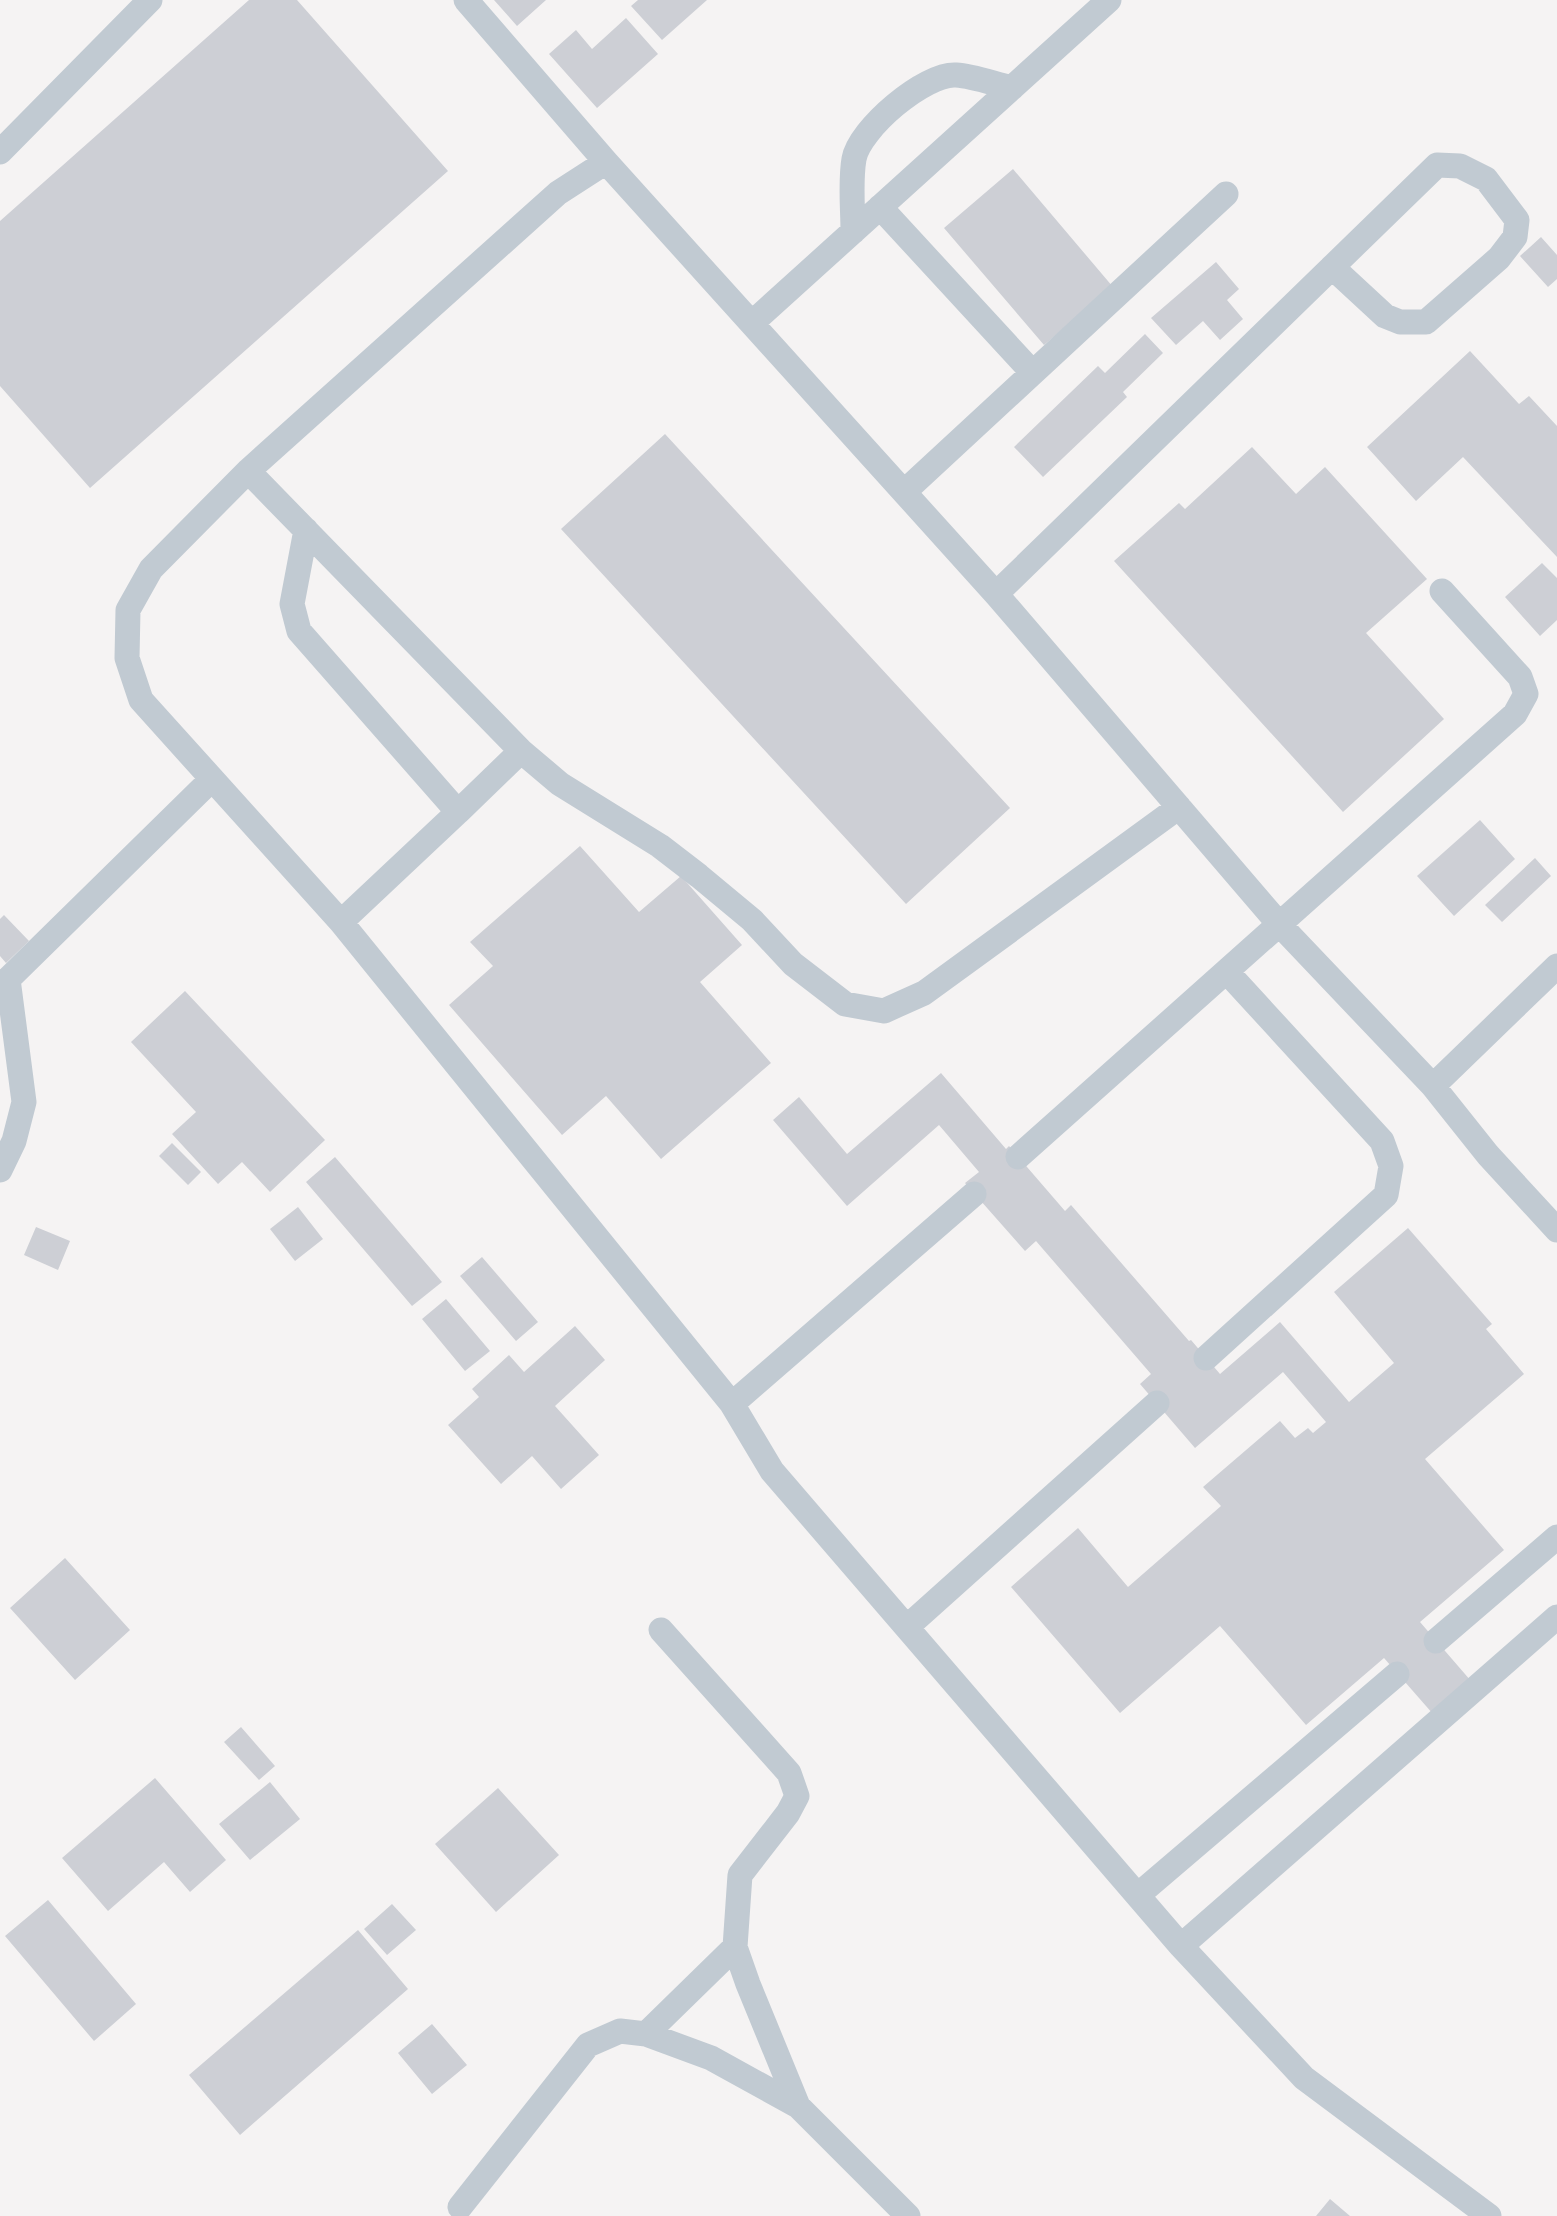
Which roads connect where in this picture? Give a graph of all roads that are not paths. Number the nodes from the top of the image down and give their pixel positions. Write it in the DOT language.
graph roads {
  1 [pos="150,0"];
  2 [pos="466,0"];
  3 [pos="1109,0"];
  4 [pos="1012,88"];
  5 [pos="0,152"];
  6 [pos="606,162"];
  7 [pos="1226,194"];
  8 [pos="880,207"];
  9 [pos="853,232"];
  10 [pos="1332,267"];
  11 [pos="752,323"];
  12 [pos="1032,372"];
  13 [pos="248,471"];
  14 [pos="904,492"];
  15 [pos="306,530"];
  16 [pos="1442,591"];
  17 [pos="996,594"];
  18 [pos="521,751"];
  19 [pos="212,779"];
  20 [pos="1179,807"];
  21 [pos="458,812"];
  22 [pos="341,922"];
  23 [pos="1280,925"];
  24 [pos="1557,966"];
  25 [pos="1227,972"];
  26 [pos="4,983"];
  27 [pos="1433,1086"];
  28 [pos="1018,1156"];
  29 [pos="0,1170"];
  30 [pos="974,1194"];
  31 [pos="1557,1230"];
  32 [pos="1206,1358"];
  33 [pos="1156,1403"];
  34 [pos="732,1404"];
  35 [pos="1557,1536"];
  36 [pos="1557,1617"];
  37 [pos="907,1627"];
  38 [pos="661,1630"];
  39 [pos="1436,1641"];
  40 [pos="1397,1674"];
  41 [pos="1138,1895"];
  42 [pos="1181,1946"];
  43 [pos="735,1947"];
  44 [pos="646,2034"];
  45 [pos="798,2106"];
  46 [pos="460,2207"];
  47 [pos="908,2216"];
  48 [pos="1489,2216"];
  1 -- 5 [label="lane"];
  2 -- 6 [label="lane"];
  3 -- 4 [label="lane"];
  4 -- 8 [label="lane"];
  4 -- 9 [label="lane"];
  6 -- 11 [label="lane"];
  6 -- 13 [label="lane"];
  7 -- 12 [label="lane"];
  8 -- 9 [label="lane"];
  8 -- 12 [label="lane"];
  9 -- 11 [label="lane"];
  10 -- 10 [label="lane"];
  10 -- 17 [label="lane"];
  11 -- 14 [label="lane"];
  12 -- 14 [label="lane"];
  13 -- 15 [label="lane"];
  13 -- 19 [label="lane"];
  14 -- 17 [label="lane"];
  15 -- 18 [label="lane"];
  15 -- 21 [label="lane"];
  16 -- 23 [label="lane"];
  17 -- 20 [label="lane"];
  18 -- 20 [label="lane"];
  18 -- 21 [label="lane"];
  19 -- 22 [label="lane"];
  19 -- 26 [label="lane"];
  20 -- 23 [label="lane"];
  21 -- 22 [label="lane"];
  22 -- 34 [label="lane"];
  23 -- 25 [label="lane"];
  23 -- 27 [label="lane"];
  24 -- 27 [label="lane"];
  25 -- 28 [label="lane"];
  25 -- 32 [label="lane"];
  26 -- 29 [label="lane"];
  27 -- 31 [label="lane"];
  30 -- 34 [label="lane"];
  33 -- 37 [label="lane"];
  34 -- 37 [label="lane"];
  35 -- 39 [label="lane"];
  36 -- 42 [label="lane"];
  37 -- 41 [label="lane"];
  38 -- 43 [label="lane"];
  40 -- 41 [label="lane"];
  41 -- 42 [label="lane"];
  42 -- 48 [label="lane"];
  43 -- 44 [label="lane"];
  43 -- 45 [label="lane"];
  44 -- 45 [label="lane"];
  44 -- 46 [label="lane"];
  45 -- 47 [label="lane"];
}
